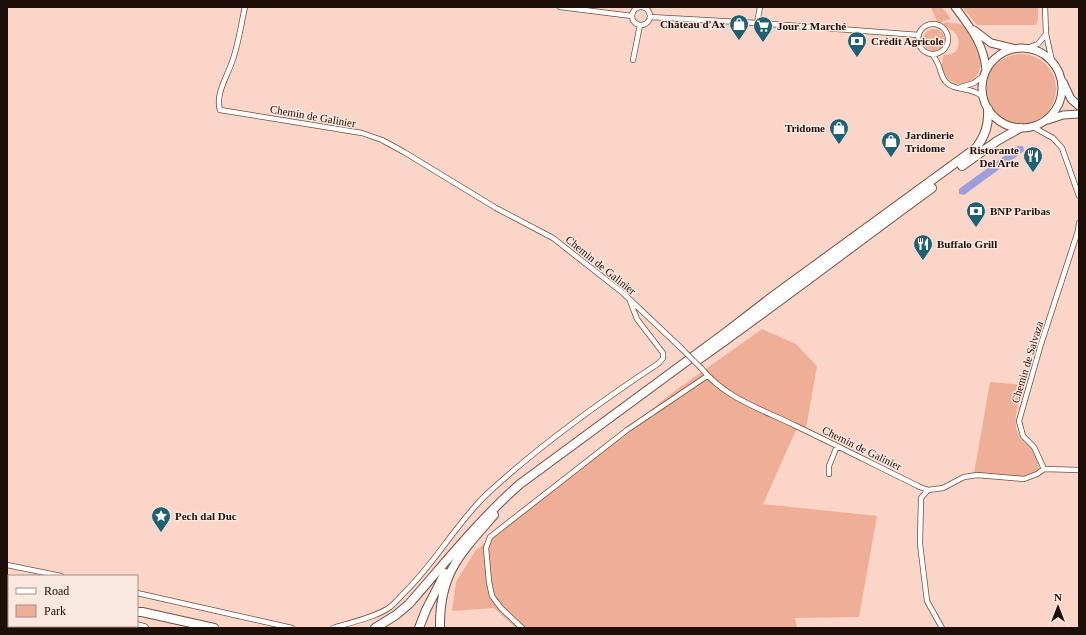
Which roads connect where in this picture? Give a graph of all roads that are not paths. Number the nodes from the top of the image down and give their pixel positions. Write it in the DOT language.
graph roads {
  1 [pos="245,7"];
  2 [pos="560,7"];
  3 [pos="643,7"];
  4 [pos="760,7"];
  5 [pos="955,7"];
  6 [pos="1045,7"];
  7 [pos="632,16"];
  8 [pos="650,18"];
  9 [pos="757,23"];
  10 [pos="968,24"];
  11 [pos="640,25"];
  12 [pos="1046,34"];
  13 [pos="918,37"];
  14 [pos="1027,48"];
  15 [pos="1014,49"];
  16 [pos="940,52"];
  17 [pos="932,54"];
  18 [pos="633,60"];
  19 [pos="1052,61"];
  20 [pos="938,62"];
  21 [pos="985,73"];
  22 [pos="1062,81"];
  23 [pos="958,88"];
  24 [pos="982,97"];
  25 [pos="1079,106"];
  26 [pos="988,110"];
  27 [pos="1079,114"];
  28 [pos="1046,121"];
  29 [pos="1033,127"];
  30 [pos="1020,128"];
  31 [pos="1079,196"];
  32 [pos="1079,223"];
  33 [pos="629,299"];
  34 [pos="707,376"];
  35 [pos="837,446"];
  36 [pos="1044,469"];
  37 [pos="1079,470"];
  38 [pos="829,474"];
  39 [pos="928,490"];
  40 [pos="465,548"];
  41 [pos="457,550"];
  42 [pos="7,565"];
  43 [pos="56,575"];
  44 [pos="138,593"];
  45 [pos="138,613"];
  46 [pos="138,613"];
  47 [pos="191,628"];
  48 [pos="214,628"];
  49 [pos="292,628"];
  50 [pos="333,628"];
  51 [pos="375,628"];
  52 [pos="414,628"];
  53 [pos="419,628"];
  54 [pos="440,628"];
  55 [pos="522,628"];
  56 [pos="942,628"];
  1 -- 33 [label="street, Chemin de Galinier"];
  2 -- 7 [label="street"];
  3 -- 7 [label="street"];
  3 -- 8 [label="street"];
  4 -- 9 [label="street"];
  5 -- 10 [label="main road"];
  6 -- 12 [label="street"];
  7 -- 11 [label="street"];
  8 -- 9 [label="street"];
  8 -- 11 [label="street"];
  9 -- 13 [label="street"];
  10 -- 15 [label="main road"];
  10 -- 21 [label="main road"];
  11 -- 18 [label="street"];
  12 -- 14 [label="street"];
  12 -- 19 [label="street"];
  13 -- 16 [label="street"];
  13 -- 17 [label="street"];
  14 -- 15 [label="main road"];
  14 -- 19 [label="main road"];
  15 -- 21 [label="main road"];
  16 -- 17 [label="street"];
  16 -- 20 [label="street"];
  17 -- 20 [label="street"];
  19 -- 22 [label="main road"];
  20 -- 23 [label="street"];
  21 -- 23 [label="street"];
  21 -- 24 [label="main road"];
  22 -- 25 [label="main road"];
  22 -- 28 [label="main road"];
  23 -- 24 [label="street"];
  24 -- 26 [label="main road"];
  26 -- 30 [label="main road"];
  26 -- 41 [label="highway"];
  27 -- 28 [label="main road"];
  28 -- 29 [label="main road"];
  29 -- 30 [label="main road"];
  29 -- 31 [label="street"];
  30 -- 40 [label="highway"];
  32 -- 36 [label="street, Chemin de Salvaza"];
  33 -- 34 [label="street, Chemin de Galinier, bridge"];
  33 -- 50 [label="street"];
  34 -- 35 [label="street, Chemin de Galinier"];
  34 -- 55 [label="street"];
  35 -- 38 [label="street"];
  35 -- 39 [label="street, Chemin de Galinier"];
  36 -- 37 [label="street"];
  36 -- 39 [label="street"];
  39 -- 56 [label="street"];
  40 -- 53 [label="highway"];
  40 -- 54 [label="highway"];
  41 -- 51 [label="highway"];
  41 -- 52 [label="highway"];
  42 -- 43 [label="street"];
  44 -- 49 [label="street"];
  45 -- 47 [label="highway"];
  46 -- 48 [label="highway"];
}
